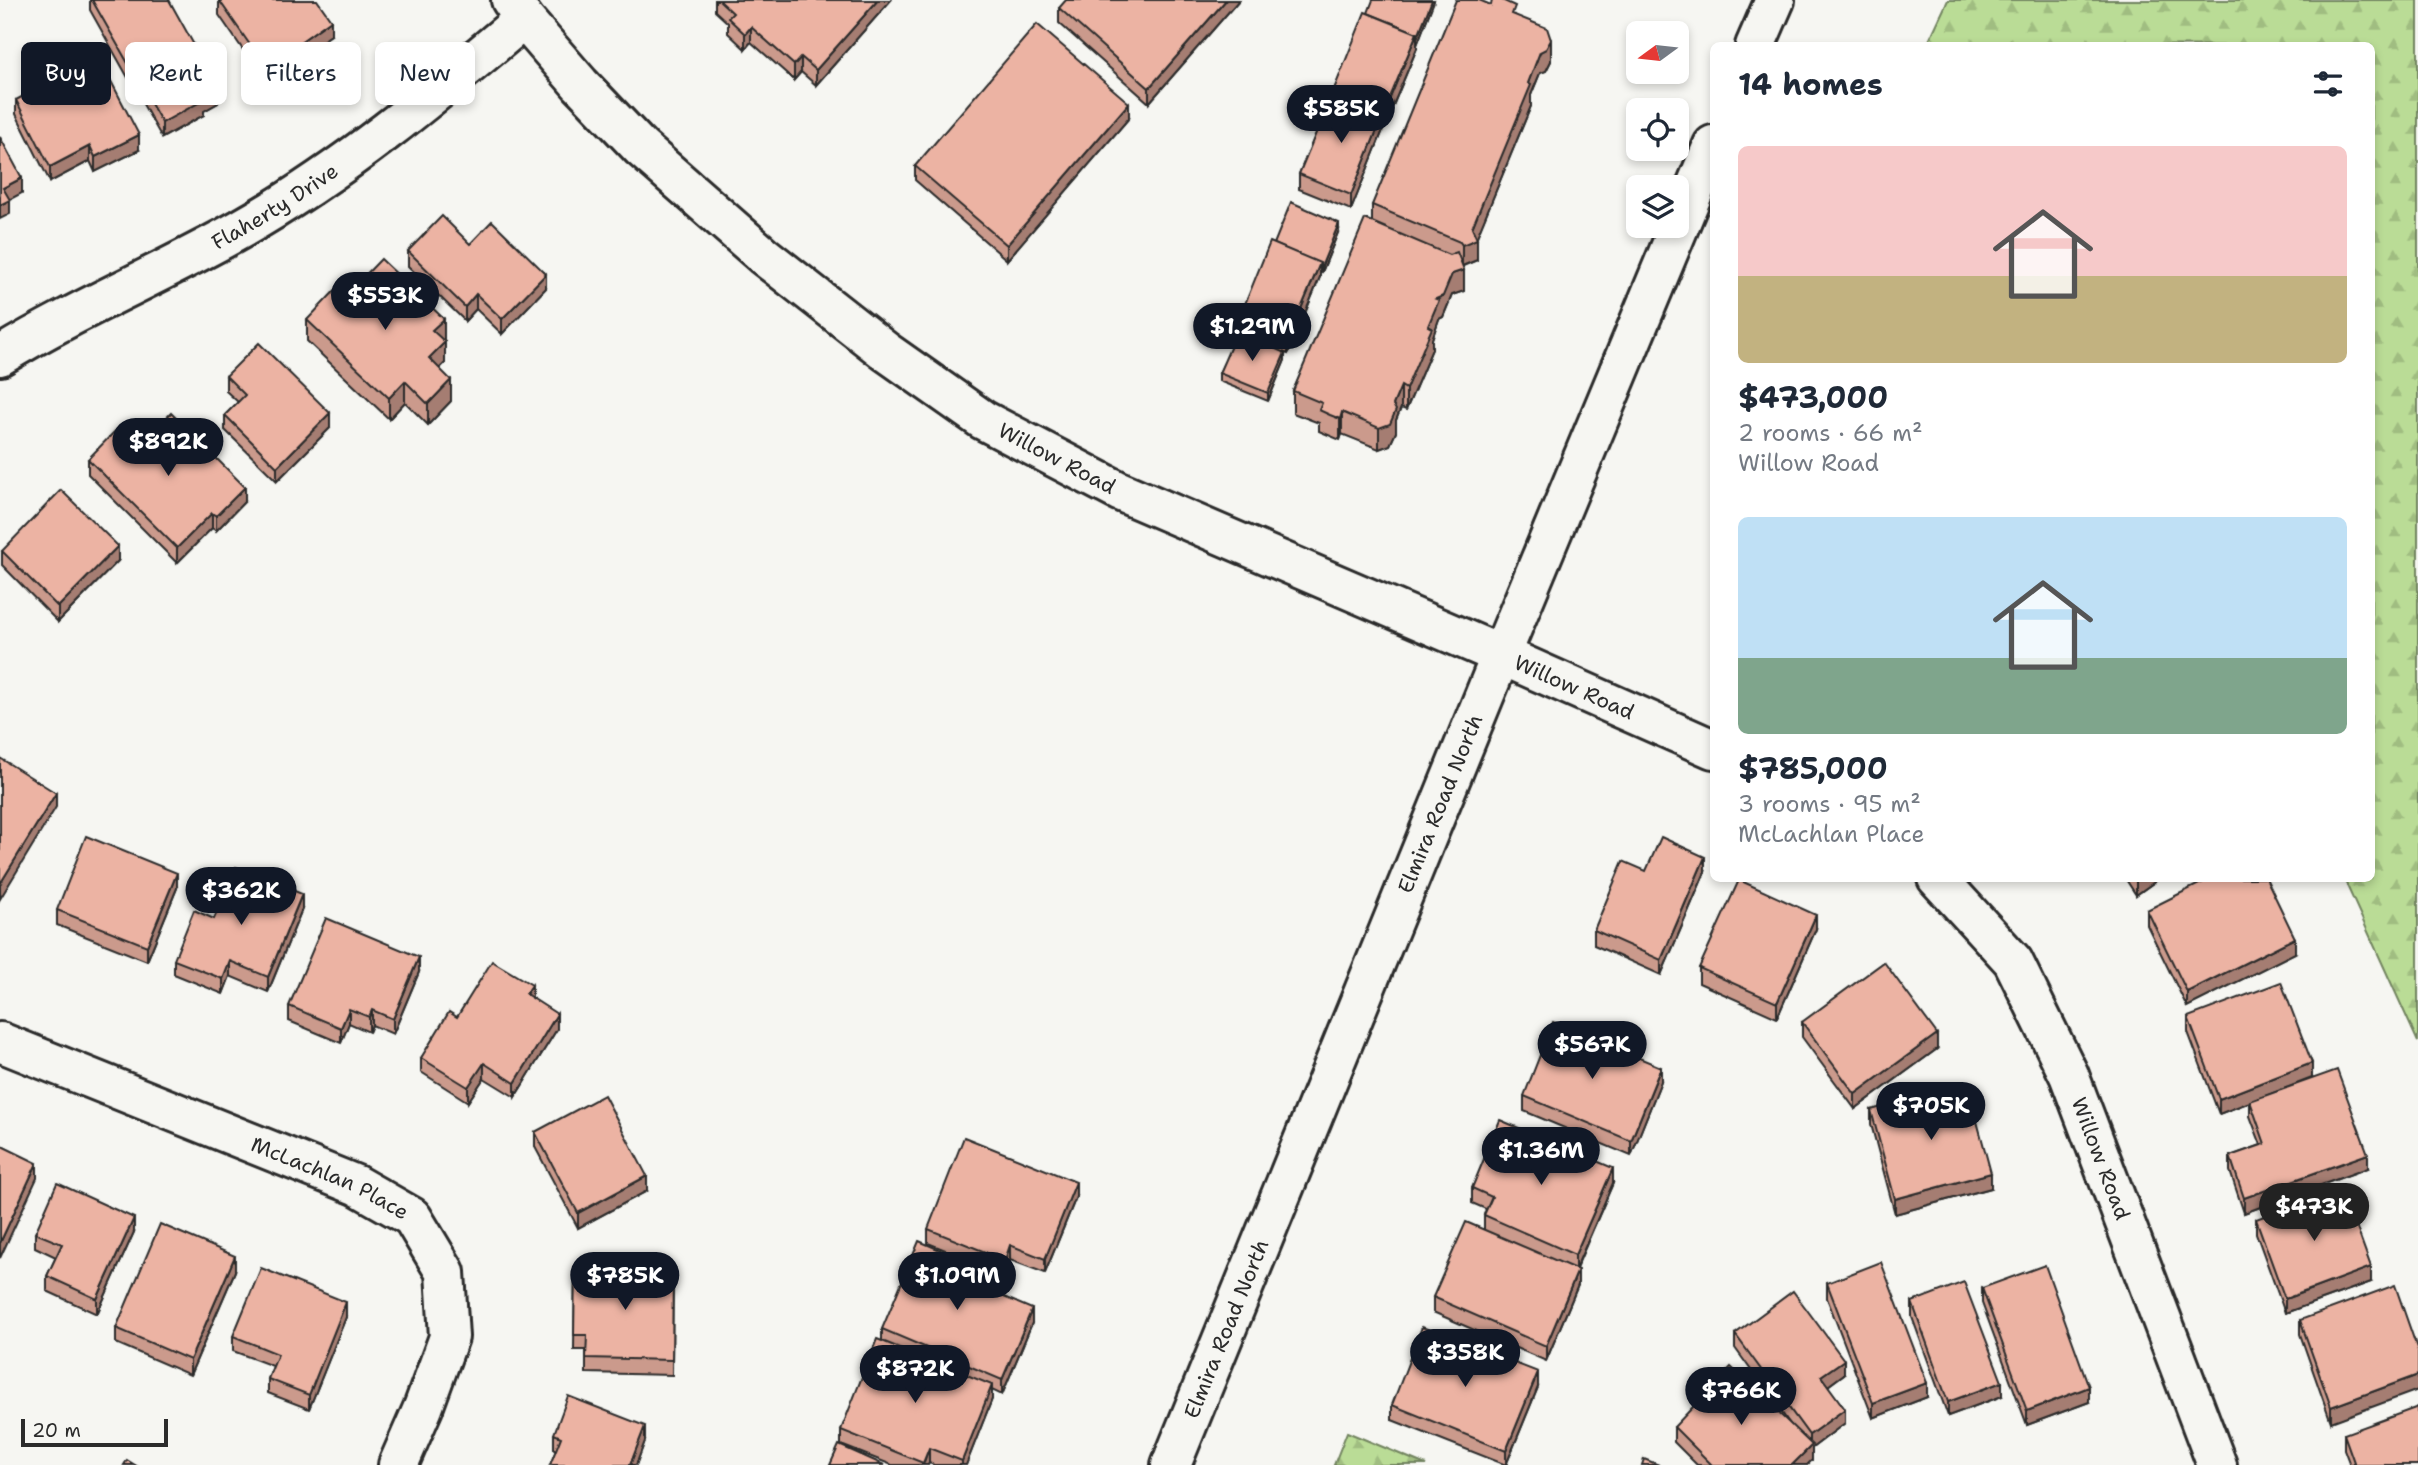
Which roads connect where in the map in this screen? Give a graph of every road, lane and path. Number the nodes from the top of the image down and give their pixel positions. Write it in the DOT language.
graph roads {
  1 [pos="1775,0"];
  2 [pos="518,10"];
  3 [pos="1757,42"];
  4 [pos="1710,152"];
  5 [pos="0,356"];
  6 [pos="1501,655"];
  7 [pos="1710,748"];
  8 [pos="1941,882"];
  9 [pos="0,1042"];
  10 [pos="398,1465"];
  11 [pos="1171,1465"];
  12 [pos="2217,1465"];
  1 -- 3 [label="street"];
  2 -- 5 [label="street, Flaherty Drive"];
  2 -- 6 [label="street, Willow Road"];
  4 -- 6 [label="street, Elmira Road North"];
  6 -- 7 [label="street, Willow Road"];
  6 -- 11 [label="street, Elmira Road North"];
  8 -- 12 [label="street, Willow Road"];
  9 -- 10 [label="street, McLachlan Place"];
}
